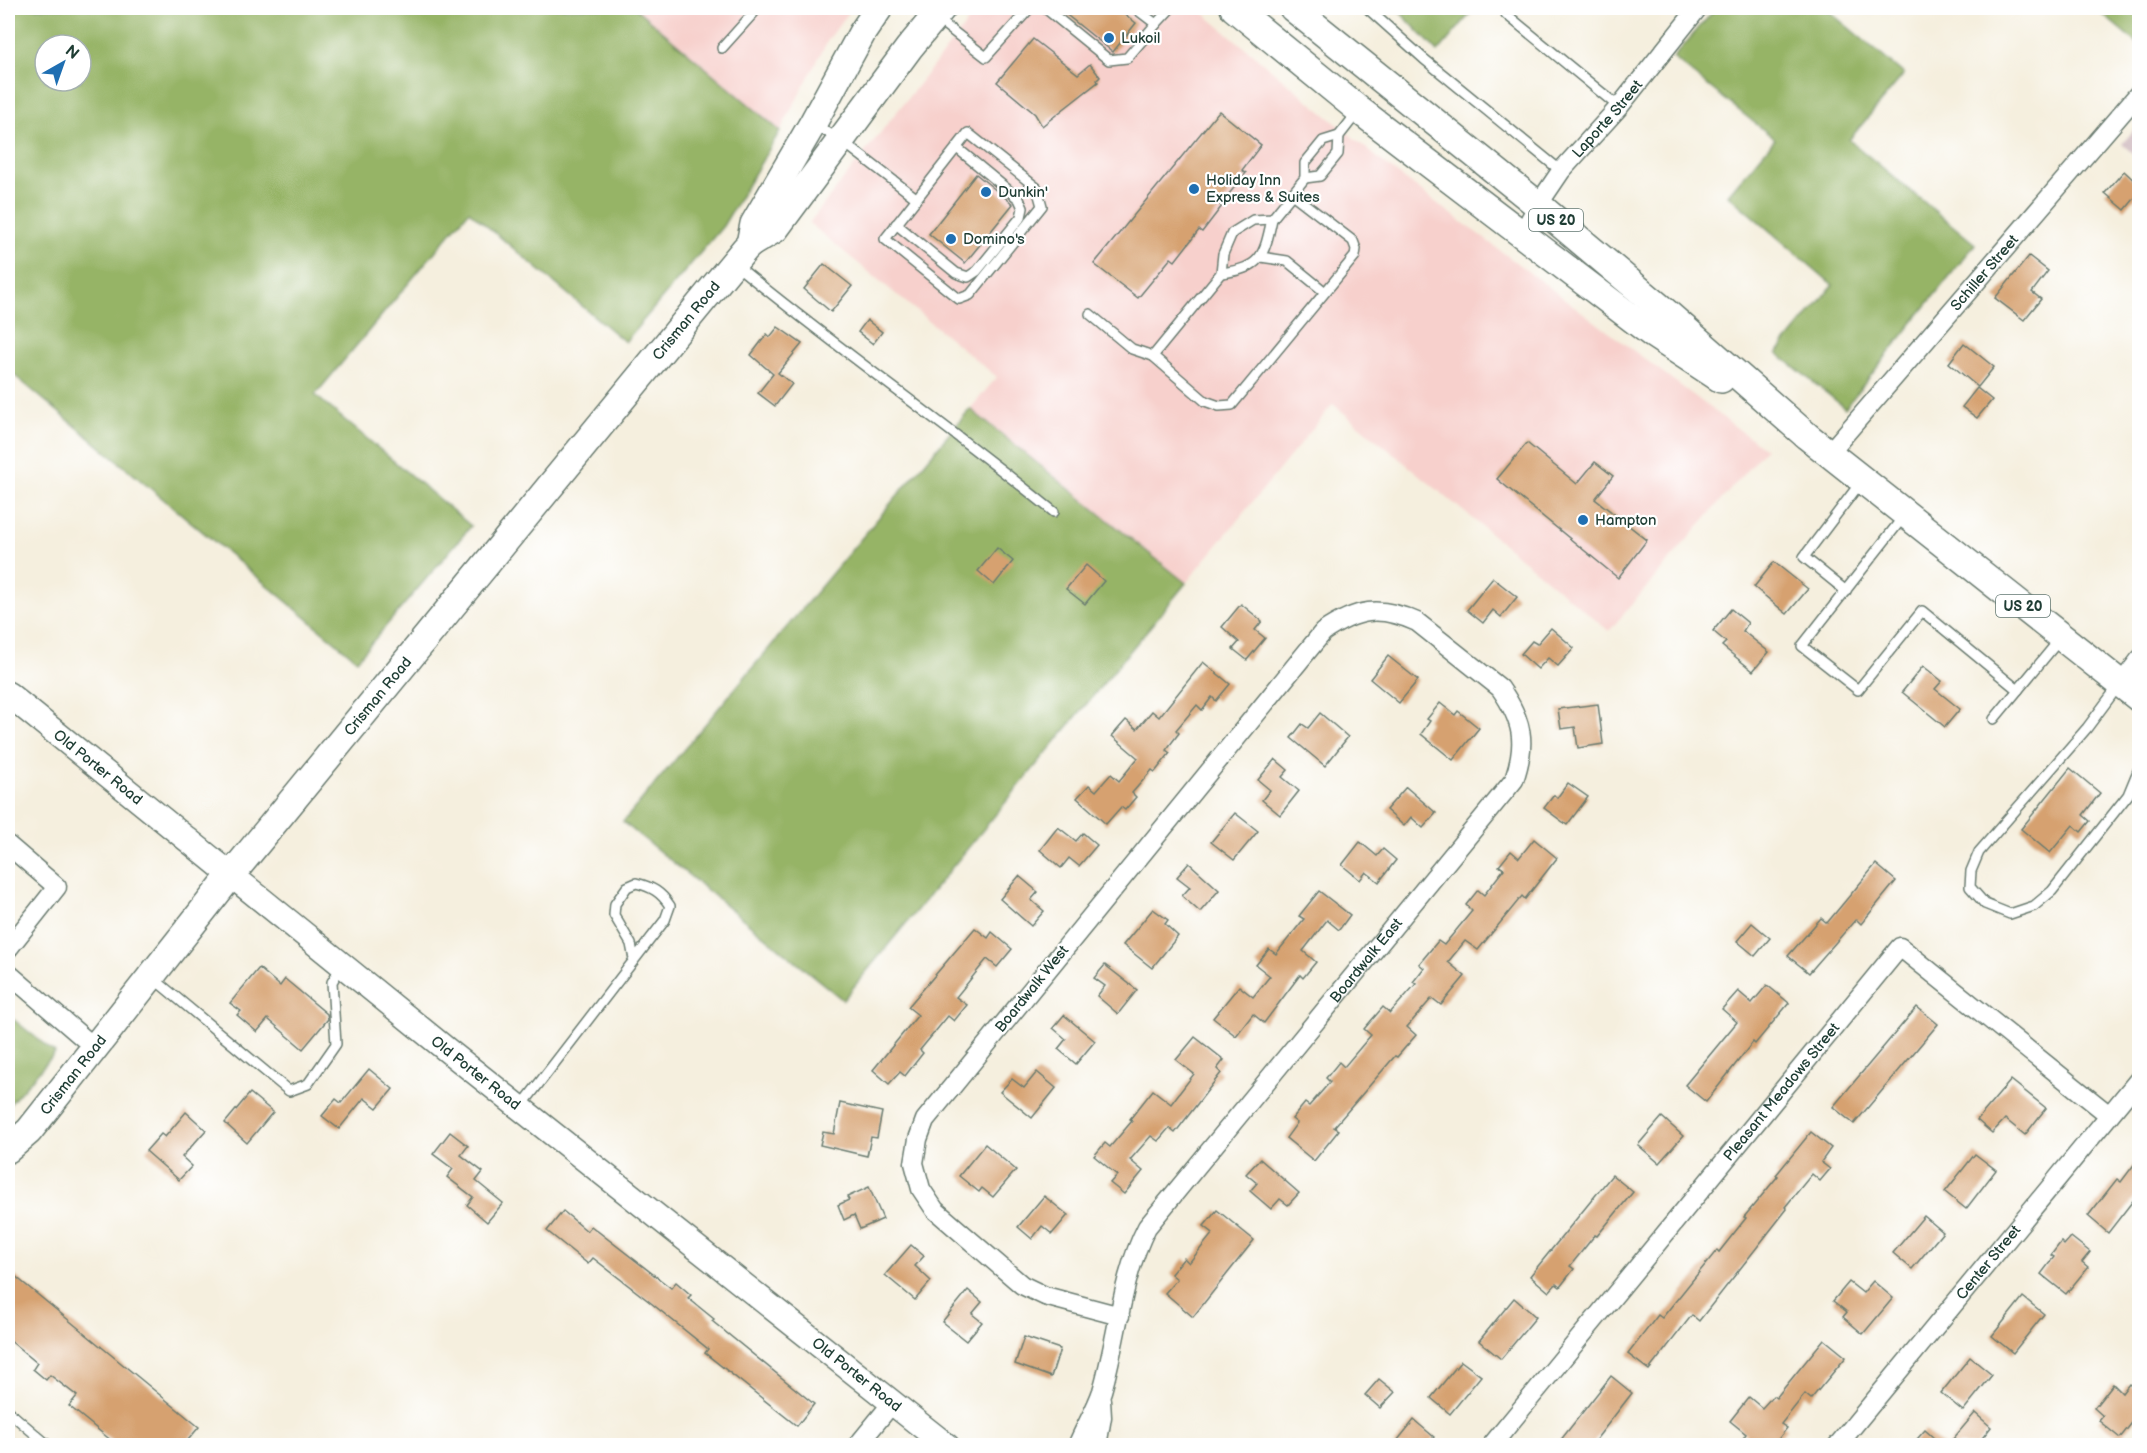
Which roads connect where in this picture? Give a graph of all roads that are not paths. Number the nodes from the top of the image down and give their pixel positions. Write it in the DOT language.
graph roads {
  1 [pos="758,8"];
  2 [pos="1030,8"];
  3 [pos="1045,8"];
  4 [pos="1135,8"];
  5 [pos="1171,8"];
  6 [pos="1234,8"];
  7 [pos="1293,8"];
  8 [pos="1367,8"];
  9 [pos="1698,8"];
  10 [pos="938,12"];
  11 [pos="872,14"];
  12 [pos="1506,14"];
  13 [pos="1156,24"];
  14 [pos="722,48"];
  15 [pos="2139,92"];
  16 [pos="1619,107"];
  17 [pos="1359,110"];
  18 [pos="813,123"];
  19 [pos="1340,136"];
  20 [pos="842,141"];
  21 [pos="957,148"];
  22 [pos="1561,171"];
  23 [pos="1305,178"];
  24 [pos="1292,194"];
  25 [pos="916,198"];
  26 [pos="1538,205"];
  27 [pos="1272,219"];
  28 [pos="896,225"];
  29 [pos="1522,234"];
  30 [pos="742,254"];
  31 [pos="1261,257"];
  32 [pos="1221,273"];
  33 [pos="1325,292"];
  34 [pos="1090,314"];
  35 [pos="1153,356"];
  36 [pos="1807,436"];
  37 [pos="1829,453"];
  38 [pos="1863,480"];
  39 [pos="1054,512"];
  40 [pos="1906,514"];
  41 [pos="1846,591"];
  42 [pos="1342,619"];
  43 [pos="2061,637"];
  44 [pos="2139,659"];
  45 [pos="2018,690"];
  46 [pos="2130,691"];
  47 [pos="8,694"];
  48 [pos="1994,719"];
  49 [pos="2139,766"];
  50 [pos="8,845"];
  51 [pos="231,875"];
  52 [pos="8,949"];
  53 [pos="634,959"];
  54 [pos="343,965"];
  55 [pos="8,973"];
  56 [pos="151,977"];
  57 [pos="95,1048"];
  58 [pos="2138,1084"];
  59 [pos="520,1108"];
  60 [pos="2109,1115"];
  61 [pos="8,1149"];
  62 [pos="1120,1316"];
  63 [pos="1101,1392"];
  64 [pos="893,1402"];
  65 [pos="8,1411"];
  66 [pos="49,1446"];
  67 [pos="857,1446"];
  68 [pos="947,1446"];
  69 [pos="1077,1446"];
  70 [pos="1097,1446"];
  71 [pos="1491,1446"];
  72 [pos="1837,1446"];
  1 -- 14 [label="lane"];
  2 -- 10 [label="lane"];
  3 -- 13 [label="lane"];
  4 -- 13 [label="lane"];
  5 -- 13 [label="lane"];
  6 -- 17 [label="main road, US 20"];
  7 -- 26 [label="main road, US 20"];
  8 -- 22 [label="lane"];
  9 -- 16 [label="street, Laporte Street"];
  10 -- 20 [label="main road, Crisman Road"];
  11 -- 18 [label="main road, Crisman Road"];
  12 -- 16 [label="lane"];
  15 -- 37 [label="street, Schiller Street"];
  16 -- 22 [label="street, Laporte Street"];
  17 -- 19 [label="lane"];
  17 -- 29 [label="main road, US 20"];
  18 -- 20 [label="lane"];
  18 -- 30 [label="main road, Crisman Road"];
  19 -- 23 [label="lane"];
  19 -- 23 [label="lane"];
  20 -- 25 [label="lane"];
  20 -- 30 [label="main road, Crisman Road"];
  21 -- 25 [label="lane"];
  21 -- 28 [label="lane"];
  21 -- 28 [label="lane"];
  22 -- 26 [label="street, Laporte Street"];
  23 -- 24 [label="lane"];
  24 -- 27 [label="lane"];
  24 -- 33 [label="lane"];
  25 -- 28 [label="lane"];
  26 -- 29 [label="street, Laporte Street"];
  26 -- 36 [label="main road, US 20"];
  27 -- 31 [label="lane"];
  27 -- 32 [label="lane"];
  29 -- 36 [label="main road, US 20"];
  30 -- 39 [label="lane"];
  30 -- 51 [label="main road, Crisman Road"];
  31 -- 32 [label="lane"];
  31 -- 33 [label="lane"];
  32 -- 35 [label="lane"];
  33 -- 35 [label="lane"];
  34 -- 35 [label="lane"];
  36 -- 37 [label="main road, US 20"];
  37 -- 38 [label="main road, US 20"];
  38 -- 40 [label="main road, US 20"];
  38 -- 41 [label="lane"];
  40 -- 41 [label="lane"];
  40 -- 43 [label="main road, US 20"];
  41 -- 45 [label="lane"];
  42 -- 62 [label="street, Boardwalk East"];
  42 -- 62 [label="street, Boardwalk West"];
  43 -- 45 [label="lane"];
  43 -- 46 [label="main road, US 20"];
  44 -- 46 [label="street"];
  45 -- 48 [label="lane"];
  46 -- 49 [label="lane"];
  47 -- 51 [label="street, Old Porter Road"];
  50 -- 52 [label="street"];
  51 -- 54 [label="street, Old Porter Road"];
  51 -- 56 [label="main road, Crisman Road"];
  53 -- 53 [label="lane"];
  53 -- 59 [label="lane"];
  54 -- 56 [label="lane"];
  54 -- 59 [label="street, Old Porter Road"];
  55 -- 57 [label="street"];
  56 -- 57 [label="main road, Crisman Road"];
  57 -- 61 [label="main road, Crisman Road"];
  58 -- 60 [label="street, Center Street"];
  59 -- 64 [label="street, Old Porter Road"];
  60 -- 71 [label="street, Pleasant Meadows Street"];
  60 -- 72 [label="street, Center Street"];
  62 -- 63 [label="street, Boardwalk East"];
  63 -- 69 [label="street, Boardwalk East"];
  63 -- 70 [label="street, Boardwalk East"];
  64 -- 67 [label="street"];
  64 -- 68 [label="street, Old Porter Road"];
  65 -- 66 [label="lane"];
}
